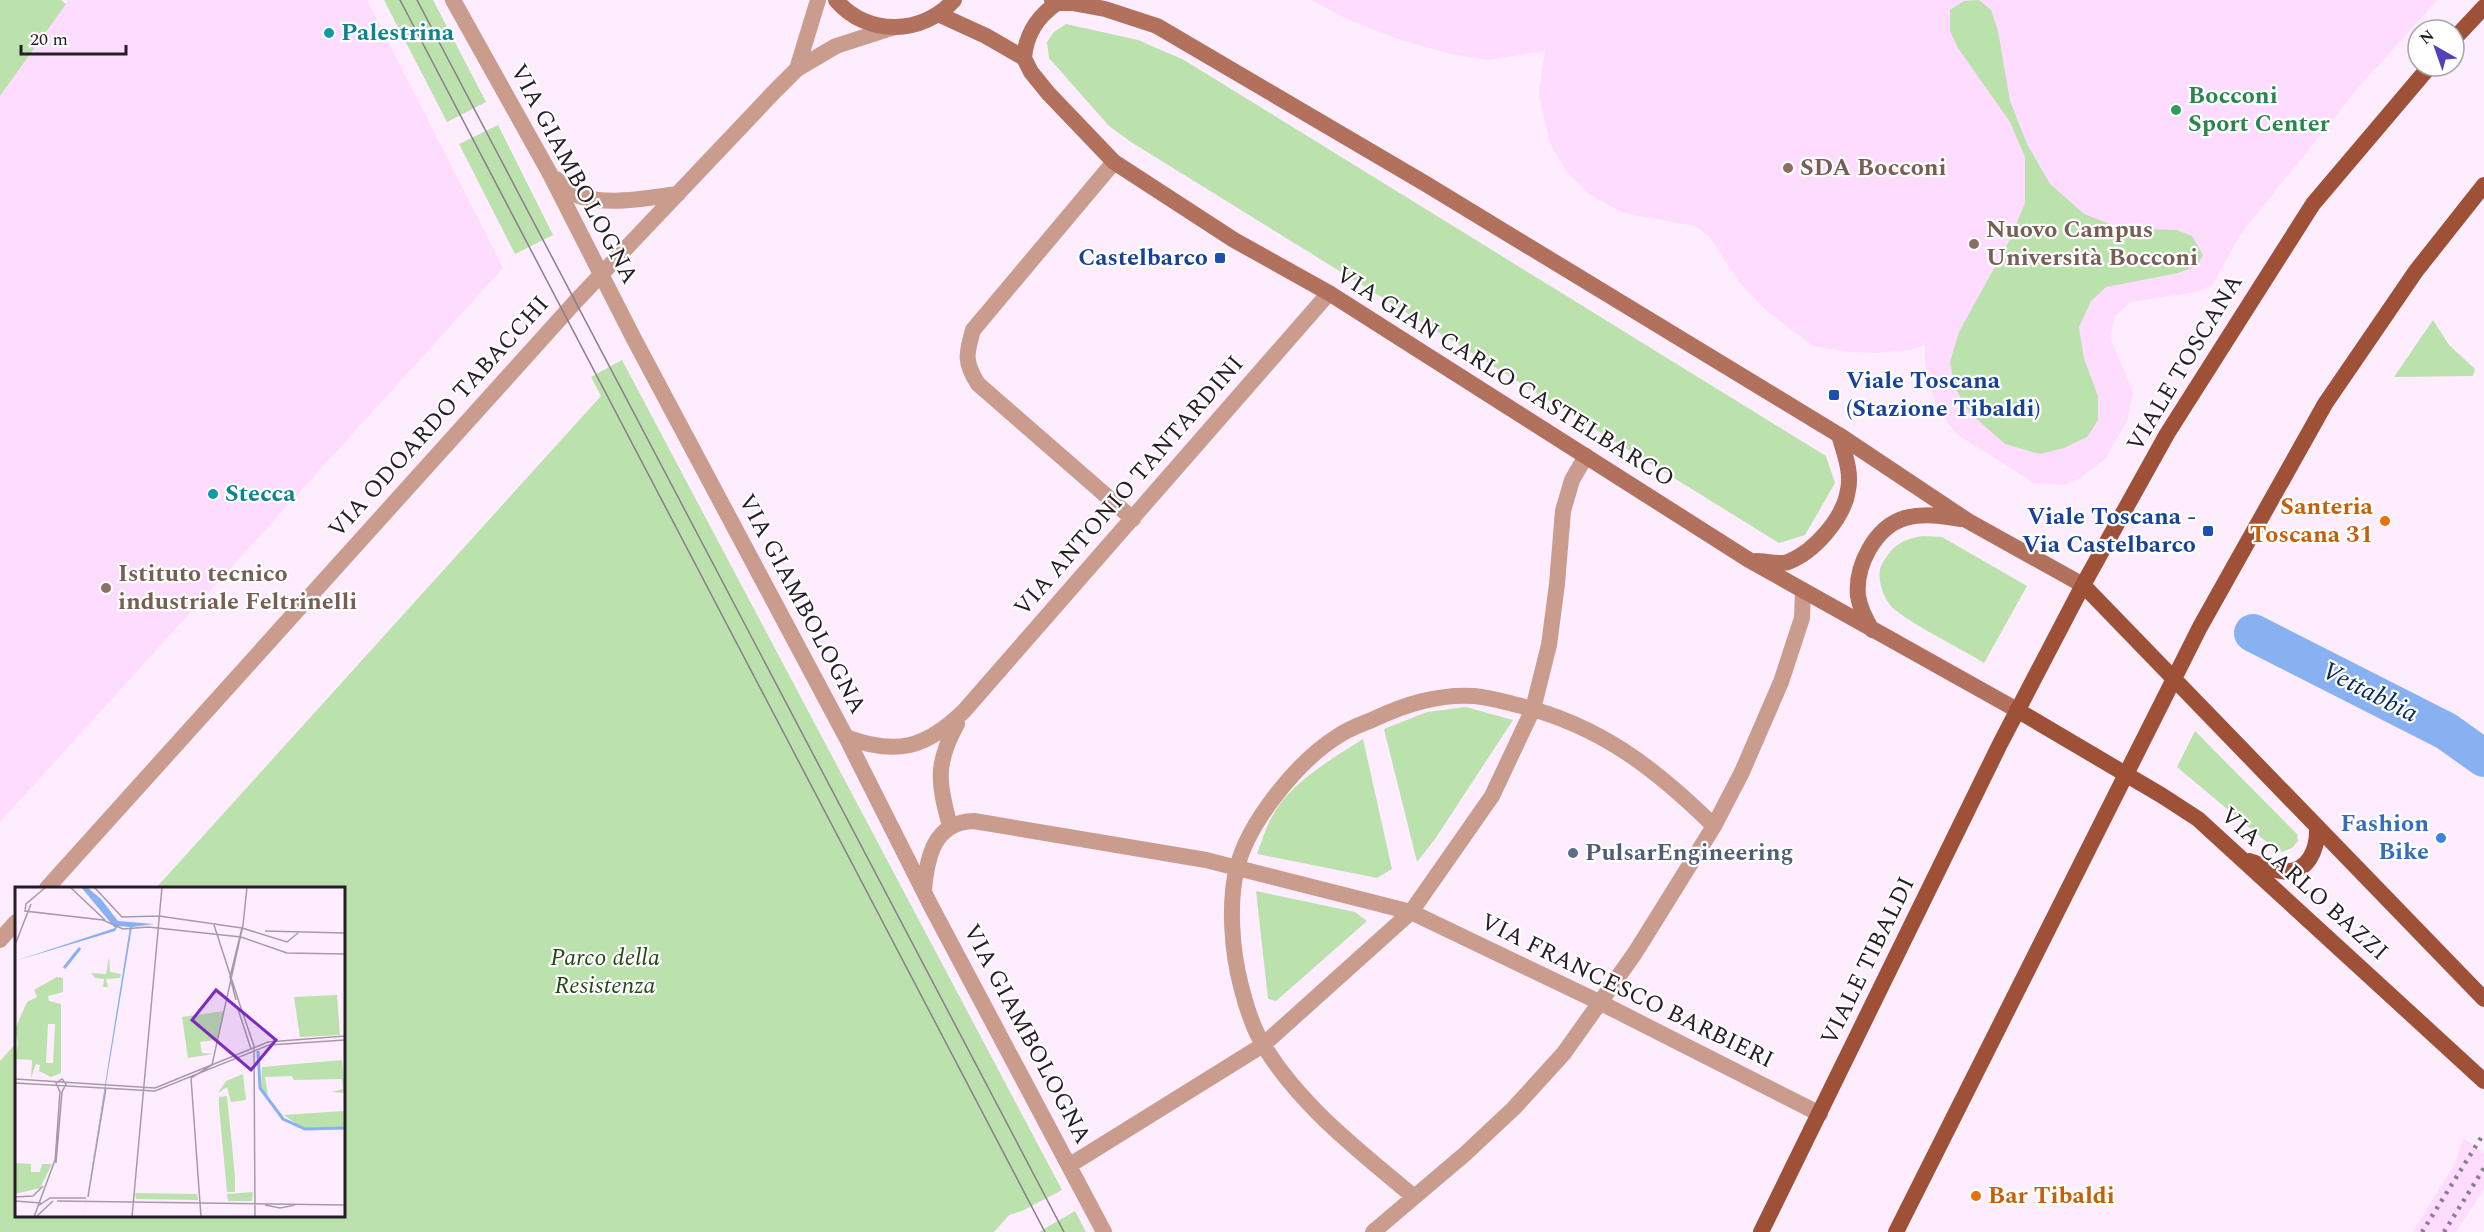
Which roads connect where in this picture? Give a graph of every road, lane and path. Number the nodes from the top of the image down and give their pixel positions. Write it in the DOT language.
graph roads {
  1 [pos="453,0"];
  2 [pos="818,0"];
  3 [pos="836,0"];
  4 [pos="954,0"];
  5 [pos="1054,2"];
  6 [pos="2484,7"];
  7 [pos="938,14"];
  8 [pos="2466,26"];
  9 [pos="895,27"];
  10 [pos="1024,58"];
  11 [pos="797,69"];
  12 [pos="2420,78"];
  13 [pos="1114,162"];
  14 [pos="549,172"];
  15 [pos="2484,185"];
  16 [pos="678,194"];
  17 [pos="601,274"];
  18 [pos="1329,293"];
  19 [pos="1839,435"];
  20 [pos="1586,456"];
  21 [pos="1133,519"];
  22 [pos="1968,520"];
  23 [pos="1749,560"];
  24 [pos="2083,585"];
  25 [pos="1803,591"];
  26 [pos="1872,630"];
  27 [pos="2174,680"];
  28 [pos="1533,709"];
  29 [pos="2017,710"];
  30 [pos="964,711"];
  31 [pos="846,737"];
  32 [pos="2075,745"];
  33 [pos="2125,775"];
  34 [pos="950,826"];
  35 [pos="1714,826"];
  36 [pos="2317,827"];
  37 [pos="2243,859"];
  38 [pos="1237,867"];
  39 [pos="48,887"];
  40 [pos="924,891"];
  41 [pos="1411,912"];
  42 [pos="15,923"];
  43 [pos="0,940"];
  44 [pos="2484,999"];
  45 [pos="1601,1003"];
  46 [pos="1263,1045"];
  47 [pos="2484,1081"];
  48 [pos="1820,1114"];
  49 [pos="1070,1165"];
  50 [pos="1414,1197"];
  51 [pos="1104,1232"];
  52 [pos="1373,1232"];
  53 [pos="1761,1232"];
  54 [pos="1896,1232"];
  1 -- 14 [label="street, VIA GIAMBOLOGNA"];
  2 -- 11 [label="street, VIA ODOARDO TABACCHI"];
  3 -- 9 [label="main road"];
  4 -- 7 [label="main road"];
  5 -- 10 [label="main road"];
  5 -- 19 [label="main road"];
  6 -- 8 [label="main road"];
  7 -- 9 [label="main road"];
  7 -- 10 [label="main road, VIA GIAN CARLO CASTELBARCO"];
  9 -- 11 [label="street, VIA ODOARDO TABACCHI"];
  10 -- 13 [label="main road, VIA GIAN CARLO CASTELBARCO"];
  11 -- 16 [label="street, VIA ODOARDO TABACCHI"];
  12 -- 24 [label="main road, VIALE TOSCANA"];
  13 -- 18 [label="main road, VIA GIAN CARLO CASTELBARCO"];
  13 -- 21 [label="street"];
  14 -- 16 [label="street"];
  14 -- 17 [label="street, VIA GIAMBOLOGNA"];
  15 -- 27 [label="main road"];
  16 -- 17 [label="street, VIA ODOARDO TABACCHI"];
  17 -- 31 [label="street, VIA GIAMBOLOGNA"];
  17 -- 39 [label="street, VIA ODOARDO TABACCHI"];
  18 -- 20 [label="main road, VIA GIAN CARLO CASTELBARCO"];
  18 -- 21 [label="street, VIA ANTONIO TANTARDINI"];
  19 -- 22 [label="main road"];
  19 -- 23 [label="main road"];
  20 -- 23 [label="main road, VIA GIAN CARLO CASTELBARCO"];
  20 -- 28 [label="street"];
  21 -- 30 [label="street, VIA ANTONIO TANTARDINI"];
  22 -- 24 [label="main road"];
  22 -- 26 [label="main road"];
  23 -- 25 [label="main road, VIA GIAN CARLO CASTELBARCO"];
  24 -- 27 [label="main road, VIA CARLO BAZZI"];
  24 -- 29 [label="main road, VIALE TOSCANA"];
  25 -- 26 [label="main road, VIA GIAN CARLO CASTELBARCO"];
  25 -- 35 [label="street"];
  26 -- 29 [label="main road, VIA GIAN CARLO CASTELBARCO"];
  27 -- 33 [label="main road"];
  27 -- 36 [label="main road, VIA CARLO BAZZI"];
  28 -- 35 [label="street"];
  28 -- 38 [label="street"];
  28 -- 41 [label="street"];
  29 -- 32 [label="main road, VIA GIAN CARLO CASTELBARCO"];
  29 -- 48 [label="main road, VIALE TIBALDI"];
  30 -- 31 [label="street, VIA ANTONIO TANTARDINI"];
  30 -- 34 [label="street, VIA ANTONIO TANTARDINI"];
  31 -- 40 [label="street, VIA GIAMBOLOGNA"];
  32 -- 33 [label="main road, VIA CARLO BAZZI"];
  33 -- 37 [label="main road, VIA CARLO BAZZI"];
  33 -- 54 [label="main road"];
  34 -- 38 [label="street, VIA FRANCESCO BARBIERI"];
  34 -- 40 [label="street"];
  35 -- 45 [label="street"];
  36 -- 37 [label="main road"];
  36 -- 44 [label="main road, VIA CARLO BAZZI"];
  37 -- 47 [label="main road, VIA CARLO BAZZI"];
  38 -- 41 [label="street, VIA FRANCESCO BARBIERI"];
  38 -- 46 [label="street"];
  40 -- 49 [label="street, VIA GIAMBOLOGNA"];
  41 -- 45 [label="street, VIA FRANCESCO BARBIERI"];
  41 -- 46 [label="street"];
  42 -- 43 [label="street"];
  45 -- 48 [label="street, VIA FRANCESCO BARBIERI"];
  45 -- 50 [label="street"];
  46 -- 49 [label="street"];
  46 -- 50 [label="street"];
  48 -- 53 [label="main road, VIALE TIBALDI"];
  49 -- 51 [label="street, VIA GIAMBOLOGNA"];
  50 -- 52 [label="street"];
}
